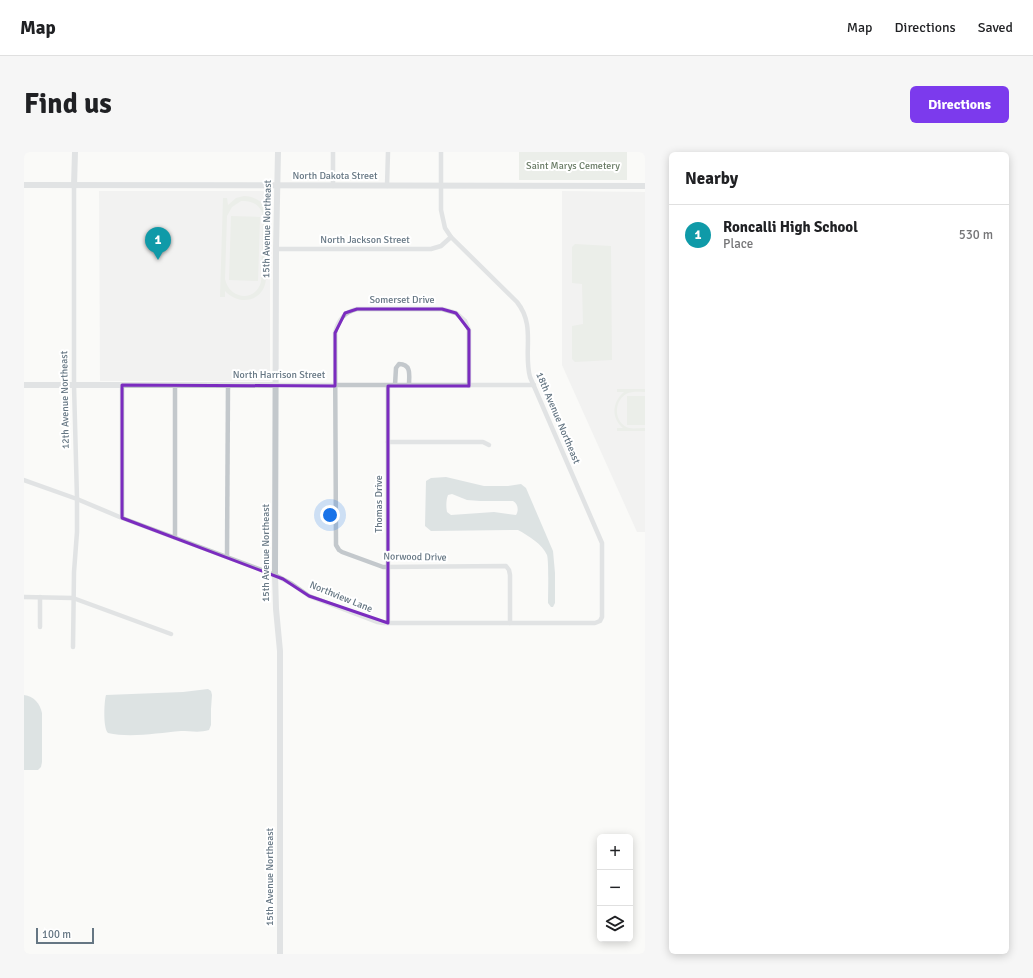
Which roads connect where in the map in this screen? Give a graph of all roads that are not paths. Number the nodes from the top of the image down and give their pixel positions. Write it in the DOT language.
graph roads {
  1 [pos="75,152"];
  2 [pos="278,152"];
  3 [pos="333,152"];
  4 [pos="388,152"];
  5 [pos="441,152"];
  6 [pos="24,185"];
  7 [pos="74,186"];
  8 [pos="277,186"];
  9 [pos="333,186"];
  10 [pos="387,186"];
  11 [pos="441,186"];
  12 [pos="645,186"];
  13 [pos="451,237"];
  14 [pos="276,249"];
  15 [pos="24,385"];
  16 [pos="74,385"];
  17 [pos="122,385"];
  18 [pos="175,385"];
  19 [pos="228,385"];
  20 [pos="276,385"];
  21 [pos="534,385"];
  22 [pos="335,386"];
  23 [pos="388,386"];
  24 [pos="395,386"];
  25 [pos="409,386"];
  26 [pos="469,386"];
  27 [pos="388,442"];
  28 [pos="489,445"];
  29 [pos="24,480"];
  30 [pos="77,499"];
  31 [pos="122,518"];
  32 [pos="175,538"];
  33 [pos="227,557"];
  34 [pos="388,567"];
  35 [pos="275,576"];
  36 [pos="24,597"];
  37 [pos="40,597"];
  38 [pos="73,598"];
  39 [pos="600,621"];
  40 [pos="388,623"];
  41 [pos="510,623"];
  42 [pos="40,627"];
  43 [pos="171,634"];
  44 [pos="73,647"];
  45 [pos="280,954"];
  1 -- 7 [label="street, 12th Avenue Northeast"];
  2 -- 8 [label="street, 15th Avenue Northeast"];
  3 -- 9 [label="street"];
  4 -- 10 [label="street"];
  5 -- 11 [label="street, 18th Avenue Northeast"];
  6 -- 7 [label="street, North Dakota Street"];
  7 -- 8 [label="street, North Dakota Street"];
  7 -- 16 [label="street, 12th Avenue Northeast"];
  8 -- 9 [label="street, North Dakota Street"];
  8 -- 14 [label="street, 15th Avenue Northeast"];
  9 -- 10 [label="street, North Dakota Street"];
  10 -- 11 [label="street, North Dakota Street"];
  11 -- 12 [label="street, North Dakota Street"];
  11 -- 13 [label="street, 18th Avenue Northeast"];
  13 -- 14 [label="street, North Jackson Street"];
  13 -- 21 [label="street, 18th Avenue Northeast"];
  14 -- 20 [label="street, 15th Avenue Northeast"];
  15 -- 16 [label="street, North Harrison Street"];
  16 -- 17 [label="street, North Harrison Street"];
  16 -- 30 [label="street, 12th Avenue Northeast"];
  17 -- 18 [label="street, North Harrison Street"];
  17 -- 31 [label="street"];
  18 -- 19 [label="street, North Harrison Street"];
  18 -- 32 [label="street"];
  19 -- 20 [label="street, North Harrison Street"];
  19 -- 33 [label="street"];
  20 -- 22 [label="street, North Harrison Street"];
  20 -- 35 [label="street, 15th Avenue Northeast"];
  21 -- 26 [label="street, North Harrison Street"];
  21 -- 39 [label="street, 18th Avenue Northeast"];
  22 -- 23 [label="street, North Harrison Street"];
  22 -- 26 [label="street, Somerset Drive"];
  22 -- 34 [label="street, Norwood Drive"];
  23 -- 24 [label="street, North Harrison Street"];
  23 -- 27 [label="street, Thomas Drive"];
  24 -- 25 [label="street, North Harrison Street"];
  24 -- 25 [label="street"];
  25 -- 26 [label="street, North Harrison Street"];
  27 -- 28 [label="street"];
  27 -- 34 [label="street, Thomas Drive"];
  29 -- 30 [label="street, Northview Lane"];
  30 -- 31 [label="street, Northview Lane"];
  30 -- 38 [label="street, 12th Avenue Northeast"];
  31 -- 32 [label="street, Northview Lane"];
  32 -- 33 [label="street, Northview Lane"];
  33 -- 35 [label="street, Northview Lane"];
  34 -- 40 [label="street, Thomas Drive"];
  34 -- 41 [label="street, Norwood Drive"];
  35 -- 40 [label="street, Northview Lane"];
  35 -- 45 [label="street, 15th Avenue Northeast"];
  36 -- 37 [label="street"];
  37 -- 38 [label="street"];
  37 -- 42 [label="street"];
  38 -- 43 [label="street"];
  38 -- 44 [label="street, 12th Avenue Northeast"];
  39 -- 41 [label="street, Northview Lane"];
  40 -- 41 [label="street, Northview Lane"];
}
